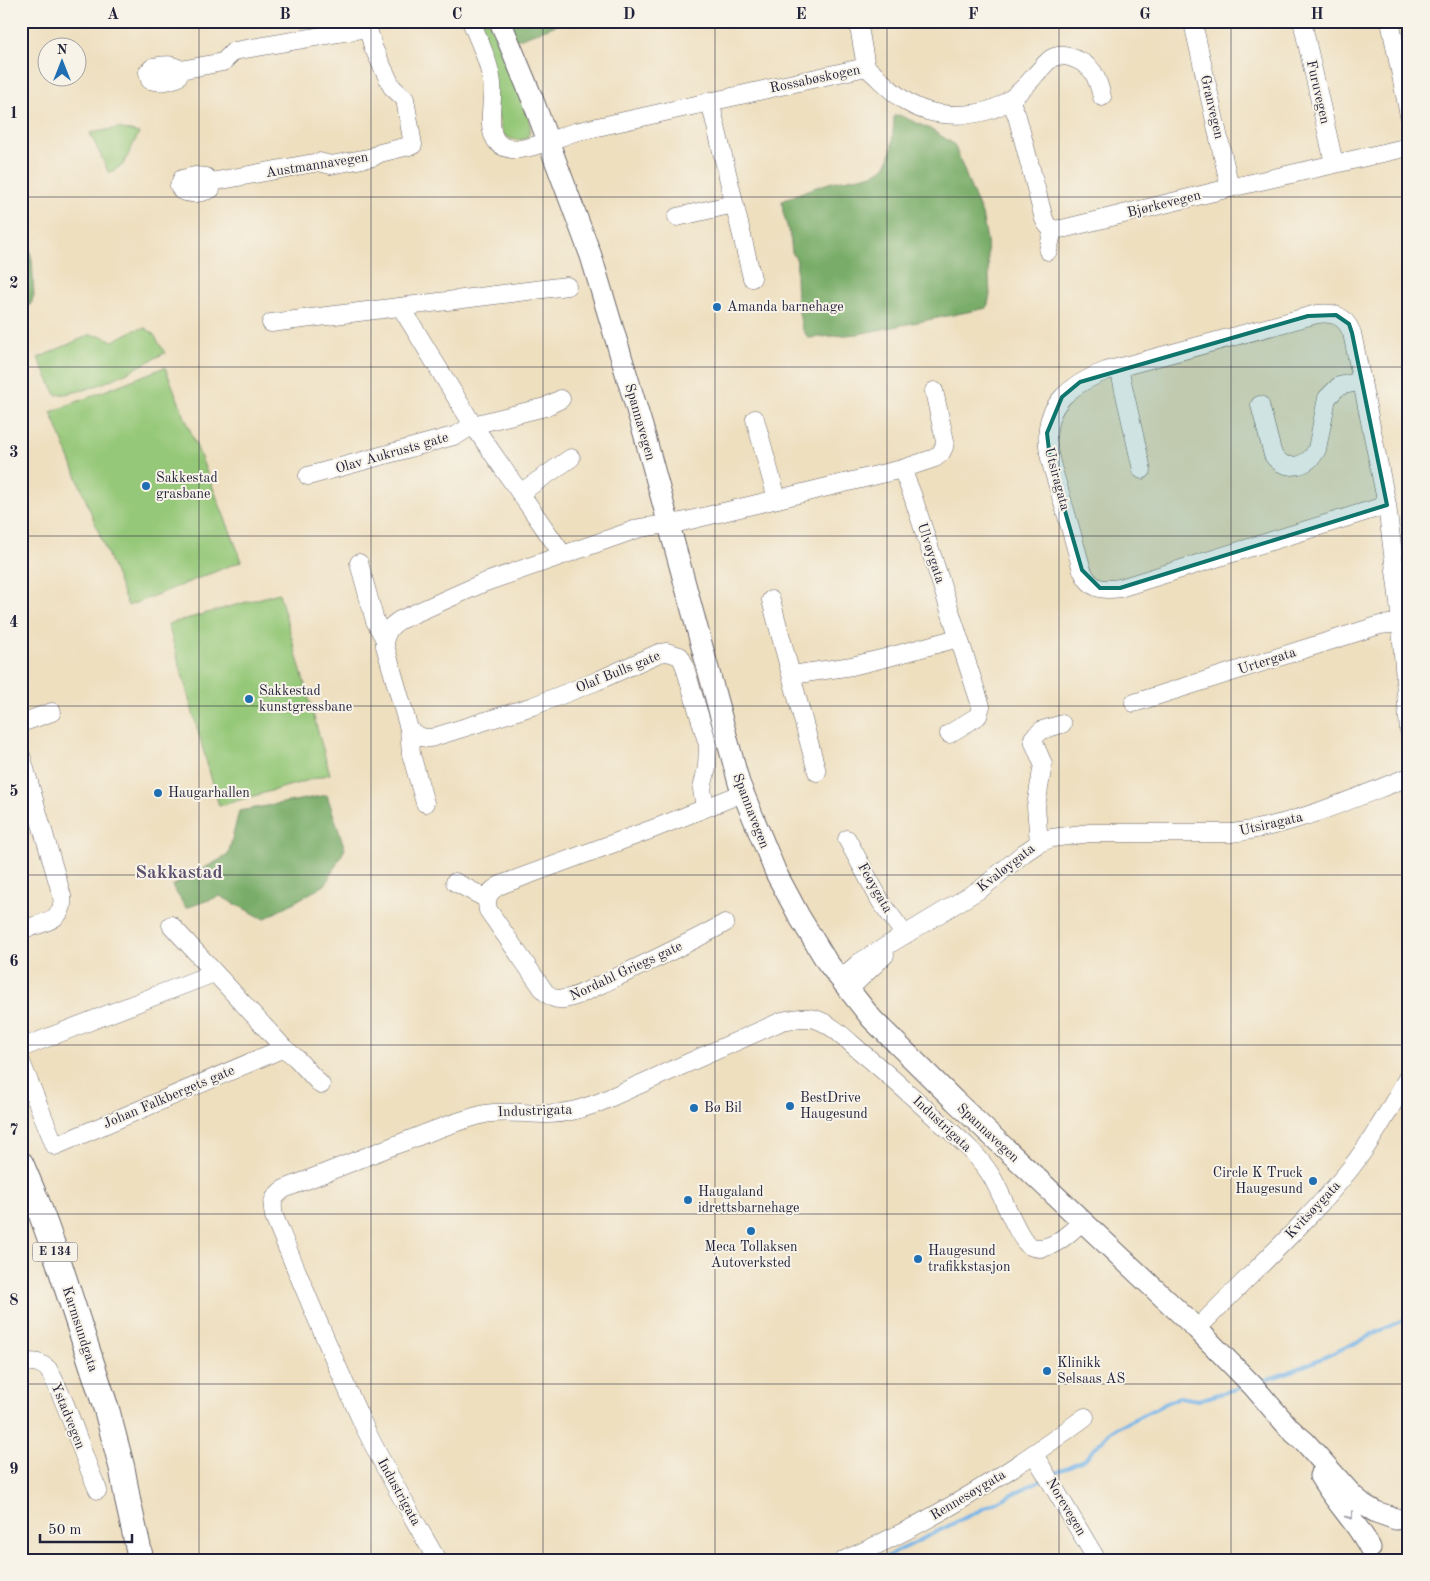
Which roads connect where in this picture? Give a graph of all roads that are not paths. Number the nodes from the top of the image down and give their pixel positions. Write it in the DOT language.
graph roads {
  1 [pos="471,21"];
  2 [pos="500,21"];
  3 [pos="858,21"];
  4 [pos="1302,21"];
  5 [pos="1390,21"];
  6 [pos="367,25"];
  7 [pos="1194,27"];
  8 [pos="866,68"];
  9 [pos="181,70"];
  10 [pos="1102,97"];
  11 [pos="1010,100"];
  12 [pos="710,101"];
  13 [pos="1409,115"];
  14 [pos="548,141"];
  15 [pos="1409,147"];
  16 [pos="1334,163"];
  17 [pos="211,182"];
  18 [pos="1230,188"];
  19 [pos="734,204"];
  20 [pos="677,217"];
  21 [pos="1053,229"];
  22 [pos="1048,251"];
  23 [pos="752,278"];
  24 [pos="567,286"];
  25 [pos="401,308"];
  26 [pos="271,323"];
  27 [pos="1119,368"];
  28 [pos="1362,381"];
  29 [pos="934,391"];
  30 [pos="561,400"];
  31 [pos="1260,405"];
  32 [pos="755,418"];
  33 [pos="473,425"];
  34 [pos="572,458"];
  35 [pos="902,469"];
  36 [pos="1142,470"];
  37 [pos="308,476"];
  38 [pos="520,494"];
  39 [pos="777,499"];
  40 [pos="1387,505"];
  41 [pos="668,523"];
  42 [pos="563,555"];
  43 [pos="358,563"];
  44 [pos="772,600"];
  45 [pos="1400,623"];
  46 [pos="384,638"];
  47 [pos="958,638"];
  48 [pos="792,675"];
  49 [pos="1134,703"];
  50 [pos="52,712"];
  51 [pos="21,723"];
  52 [pos="1062,724"];
  53 [pos="409,729"];
  54 [pos="1409,731"];
  55 [pos="949,734"];
  56 [pos="21,755"];
  57 [pos="817,772"];
  58 [pos="1409,777"];
  59 [pos="743,793"];
  60 [pos="425,803"];
  61 [pos="705,808"];
  62 [pos="847,839"];
  63 [pos="1039,843"];
  64 [pos="455,882"];
  65 [pos="487,899"];
  66 [pos="725,923"];
  67 [pos="172,926"];
  68 [pos="21,930"];
  69 [pos="905,935"];
  70 [pos="214,973"];
  71 [pos="844,984"];
  72 [pos="21,1048"];
  73 [pos="284,1048"];
  74 [pos="21,1062"];
  75 [pos="1409,1075"];
  76 [pos="321,1085"];
  77 [pos="21,1164"];
  78 [pos="1082,1222"];
  79 [pos="1197,1329"];
  80 [pos="21,1364"];
  81 [pos="1085,1417"];
  82 [pos="1291,1430"];
  83 [pos="1034,1454"];
  84 [pos="122,1468"];
  85 [pos="98,1490"];
  86 [pos="1402,1518"];
  87 [pos="1369,1554"];
  88 [pos="141,1560"];
  89 [pos="152,1560"];
  90 [pos="438,1560"];
  91 [pos="844,1560"];
  92 [pos="1097,1560"];
  1 -- 14 [label="street"];
  2 -- 14 [label="main road, Spannavegen"];
  3 -- 8 [label="street"];
  4 -- 16 [label="street, Furuvegen"];
  5 -- 13 [label="street"];
  6 -- 9 [label="street, Austmannavegen"];
  6 -- 17 [label="street, Austmannavegen"];
  7 -- 18 [label="street, Granvegen"];
  8 -- 11 [label="street, Rossabøskogen"];
  8 -- 12 [label="street, Rossabøskogen"];
  10 -- 11 [label="street, Rossabøskogen"];
  11 -- 21 [label="street"];
  12 -- 14 [label="street, Rossabøskogen"];
  12 -- 19 [label="street"];
  14 -- 41 [label="main road, Spannavegen"];
  15 -- 16 [label="street, Bjørkevegen"];
  16 -- 18 [label="street, Bjørkevegen"];
  18 -- 21 [label="street, Bjørkevegen"];
  19 -- 20 [label="street"];
  19 -- 23 [label="street"];
  21 -- 22 [label="street"];
  24 -- 25 [label="street"];
  25 -- 26 [label="street"];
  25 -- 33 [label="street"];
  27 -- 28 [label="street, Utsiragata"];
  27 -- 36 [label="street"];
  27 -- 40 [label="street, Utsiragata"];
  28 -- 31 [label="street"];
  28 -- 40 [label="street, Utsiragata"];
  29 -- 35 [label="street"];
  30 -- 33 [label="street, Olav Aukrusts gate"];
  32 -- 39 [label="street"];
  33 -- 37 [label="street, Olav Aukrusts gate"];
  33 -- 38 [label="street"];
  34 -- 38 [label="street"];
  35 -- 39 [label="street"];
  35 -- 47 [label="street, Ulvøygata"];
  38 -- 42 [label="street"];
  39 -- 41 [label="street"];
  40 -- 45 [label="street, Utsiragata"];
  41 -- 42 [label="street"];
  41 -- 59 [label="main road, Spannavegen"];
  42 -- 46 [label="street"];
  43 -- 46 [label="street"];
  44 -- 48 [label="street"];
  45 -- 49 [label="street, Urtergata"];
  45 -- 54 [label="street, Utsiragata"];
  46 -- 53 [label="street"];
  47 -- 48 [label="street"];
  47 -- 55 [label="street, Ulvøygata"];
  48 -- 57 [label="street"];
  50 -- 51 [label="street"];
  52 -- 63 [label="street, Kvaløygata"];
  53 -- 60 [label="street"];
  53 -- 61 [label="street, Olaf Bulls gate"];
  56 -- 68 [label="street"];
  58 -- 63 [label="street, Utsiragata"];
  59 -- 61 [label="street"];
  59 -- 71 [label="main road, Spannavegen"];
  61 -- 65 [label="street"];
  62 -- 69 [label="street, Feøygata"];
  63 -- 69 [label="street, Kvaløygata"];
  64 -- 65 [label="street"];
  65 -- 66 [label="street, Nordahl Griegs gate"];
  67 -- 70 [label="street"];
  69 -- 71 [label="street, Kvaløygata"];
  70 -- 72 [label="street"];
  70 -- 73 [label="street"];
  71 -- 78 [label="main road, Spannavegen"];
  73 -- 74 [label="street, Johan Falkbergets gate"];
  73 -- 76 [label="street"];
  75 -- 79 [label="street, Kvitsøygata"];
  77 -- 84 [label="highway, Karmsundgata / E 134"];
  78 -- 79 [label="main road, Spannavegen"];
  78 -- 90 [label="street, Industrigata"];
  79 -- 82 [label="main road, Spannavegen"];
  80 -- 85 [label="street, Ystadvegen"];
  81 -- 83 [label="street, Rennesøygata"];
  82 -- 86 [label="main road"];
  82 -- 87 [label="main road, one-way"];
  83 -- 91 [label="street, Rennesøygata"];
  83 -- 92 [label="street, Norevegen"];
  84 -- 88 [label="highway, Karmsundgata / E 134"];
  84 -- 89 [label="highway, Karmsundgata / E 134"];
  86 -- 87 [label="main road"];
}
